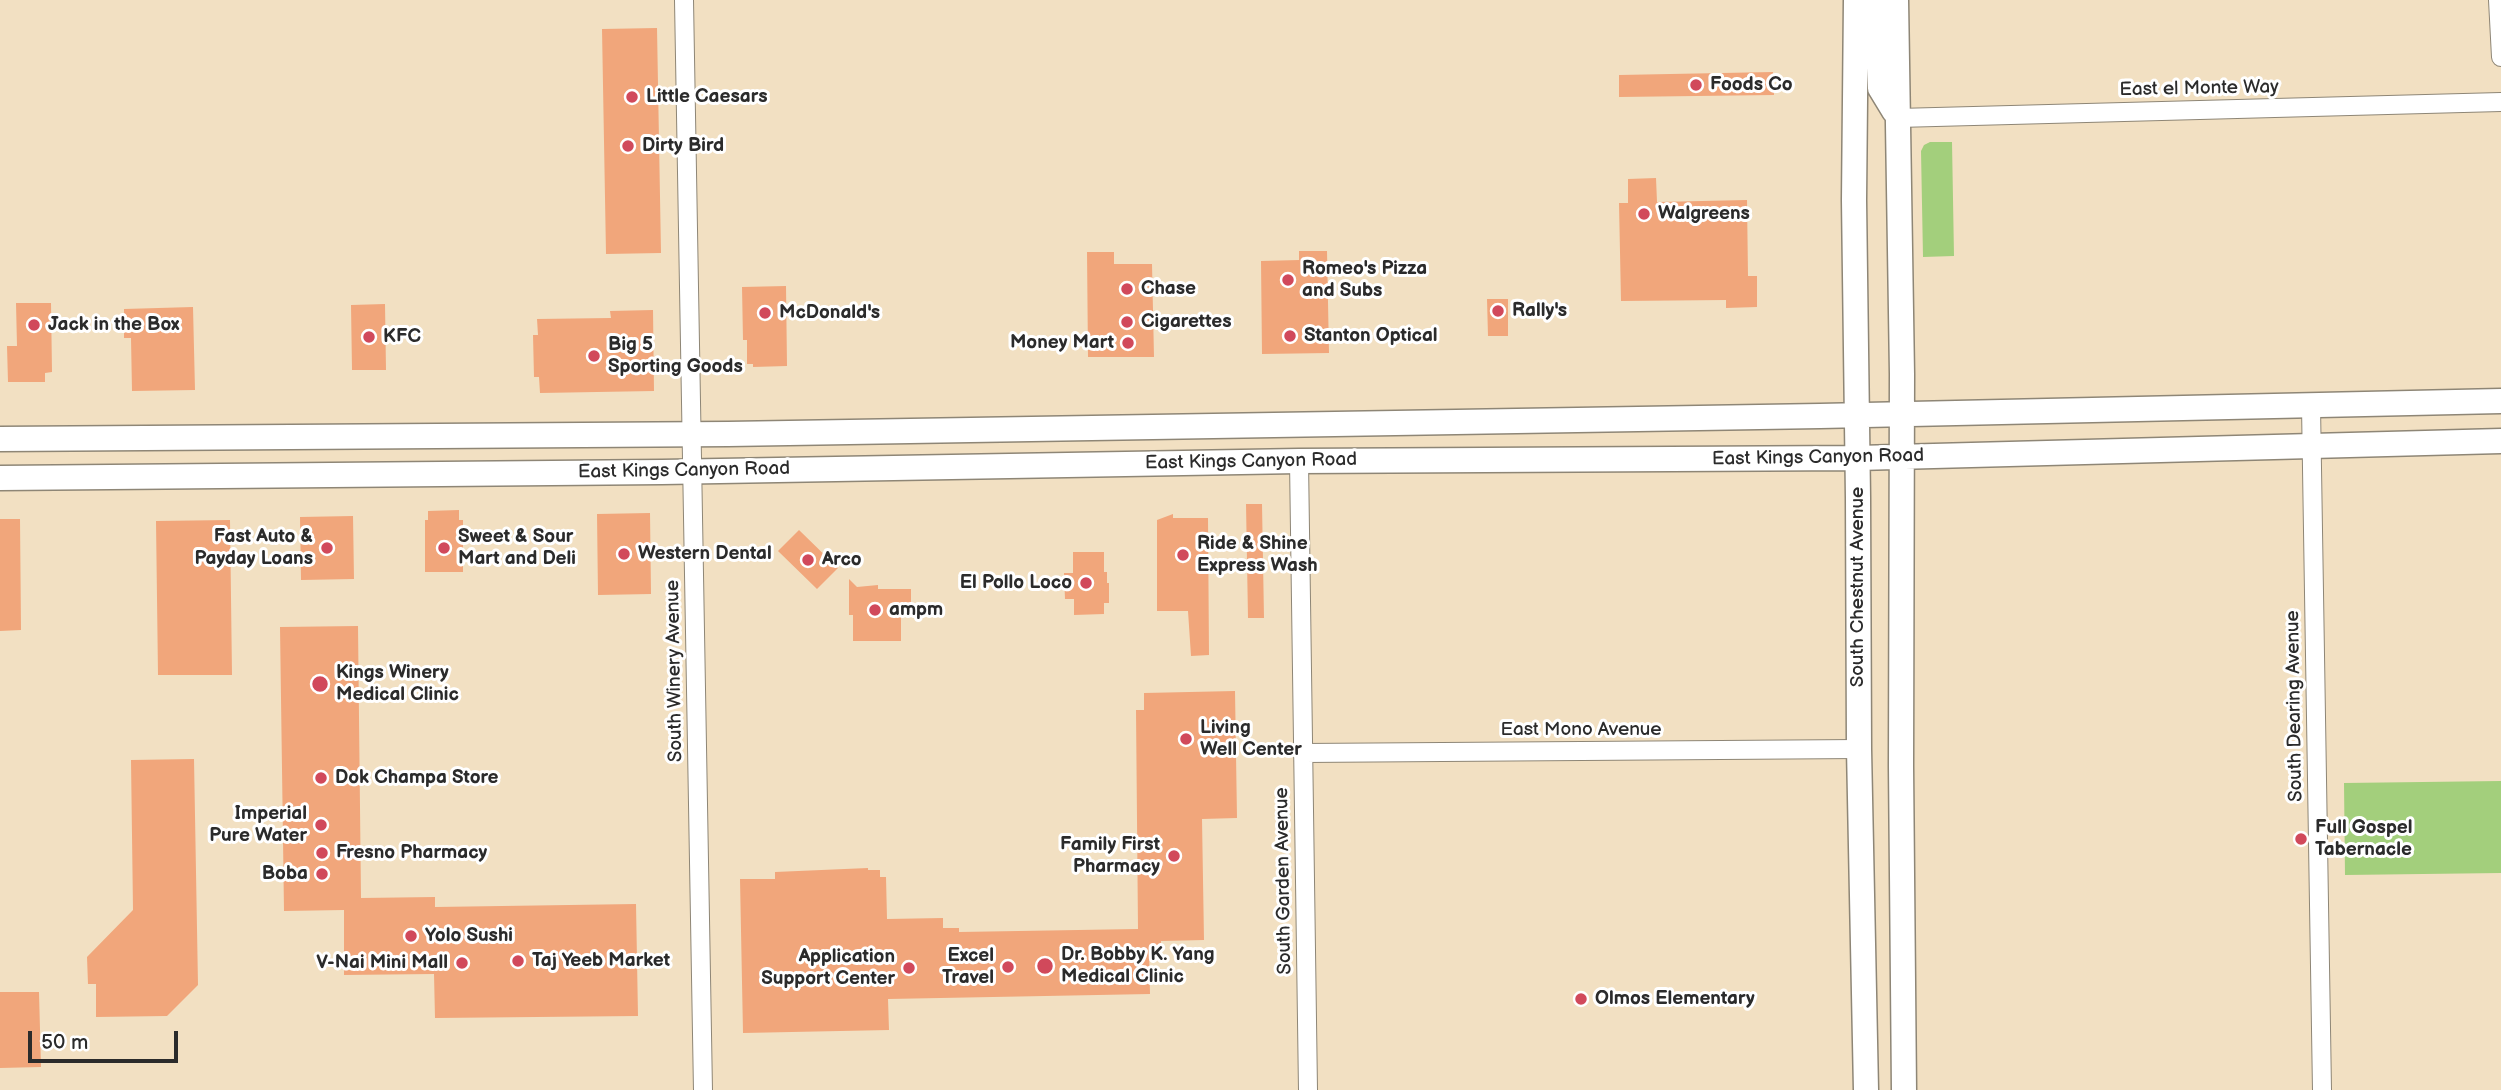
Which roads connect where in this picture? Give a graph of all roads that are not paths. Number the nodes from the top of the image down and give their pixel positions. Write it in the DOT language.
graph roads {
  1 [pos="684,0"];
  2 [pos="1856,0"];
  3 [pos="1877,0"];
  4 [pos="1896,0"];
  5 [pos="2498,0"];
  6 [pos="2501,57"];
  7 [pos="2501,102"];
  8 [pos="1898,117"];
  9 [pos="2501,401"];
  10 [pos="2311,406"];
  11 [pos="1902,414"];
  12 [pos="1858,415"];
  13 [pos="691,434"];
  14 [pos="0,439"];
  15 [pos="2501,440"];
  16 [pos="2312,447"];
  17 [pos="1858,458"];
  18 [pos="1901,458"];
  19 [pos="1299,461"];
  20 [pos="692,471"];
  21 [pos="0,478"];
  22 [pos="1859,749"];
  23 [pos="1304,753"];
  24 [pos="1903,1047"];
  25 [pos="1865,1048"];
  26 [pos="703,1090"];
  27 [pos="1308,1090"];
  28 [pos="1866,1090"];
  29 [pos="1904,1090"];
  30 [pos="2322,1090"];
  1 -- 13 [label="street, South Winery Avenue"];
  2 -- 12 [label="main road, South Chestnut Avenue"];
  3 -- 8 [label="main road"];
  4 -- 8 [label="main road"];
  5 -- 6 [label="street"];
  7 -- 8 [label="street, East el Monte Way"];
  8 -- 11 [label="main road"];
  9 -- 10 [label="main road, East Kings Canyon Road"];
  10 -- 11 [label="main road, East Kings Canyon Road"];
  10 -- 16 [label="street, South Dearing Avenue"];
  11 -- 12 [label="main road, East Kings Canyon Road"];
  11 -- 18 [label="main road"];
  12 -- 13 [label="main road, East Kings Canyon Road"];
  12 -- 17 [label="main road, South Chestnut Avenue"];
  13 -- 14 [label="main road, East Kings Canyon Road"];
  13 -- 20 [label="street, South Winery Avenue"];
  15 -- 16 [label="main road, East Kings Canyon Road"];
  16 -- 18 [label="main road, East Kings Canyon Road"];
  16 -- 30 [label="street, South Dearing Avenue"];
  17 -- 18 [label="main road, East Kings Canyon Road"];
  17 -- 19 [label="main road, East Kings Canyon Road"];
  17 -- 22 [label="main road, South Chestnut Avenue"];
  18 -- 24 [label="main road"];
  19 -- 20 [label="main road, East Kings Canyon Road"];
  19 -- 23 [label="street, South Garden Avenue"];
  20 -- 21 [label="main road, East Kings Canyon Road"];
  20 -- 26 [label="street, South Winery Avenue"];
  22 -- 23 [label="street, East Mono Avenue"];
  22 -- 25 [label="main road, South Chestnut Avenue"];
  23 -- 27 [label="street, South Garden Avenue"];
  24 -- 25 [label="main road"];
  24 -- 29 [label="main road"];
  25 -- 28 [label="main road, South Chestnut Avenue"];
}
